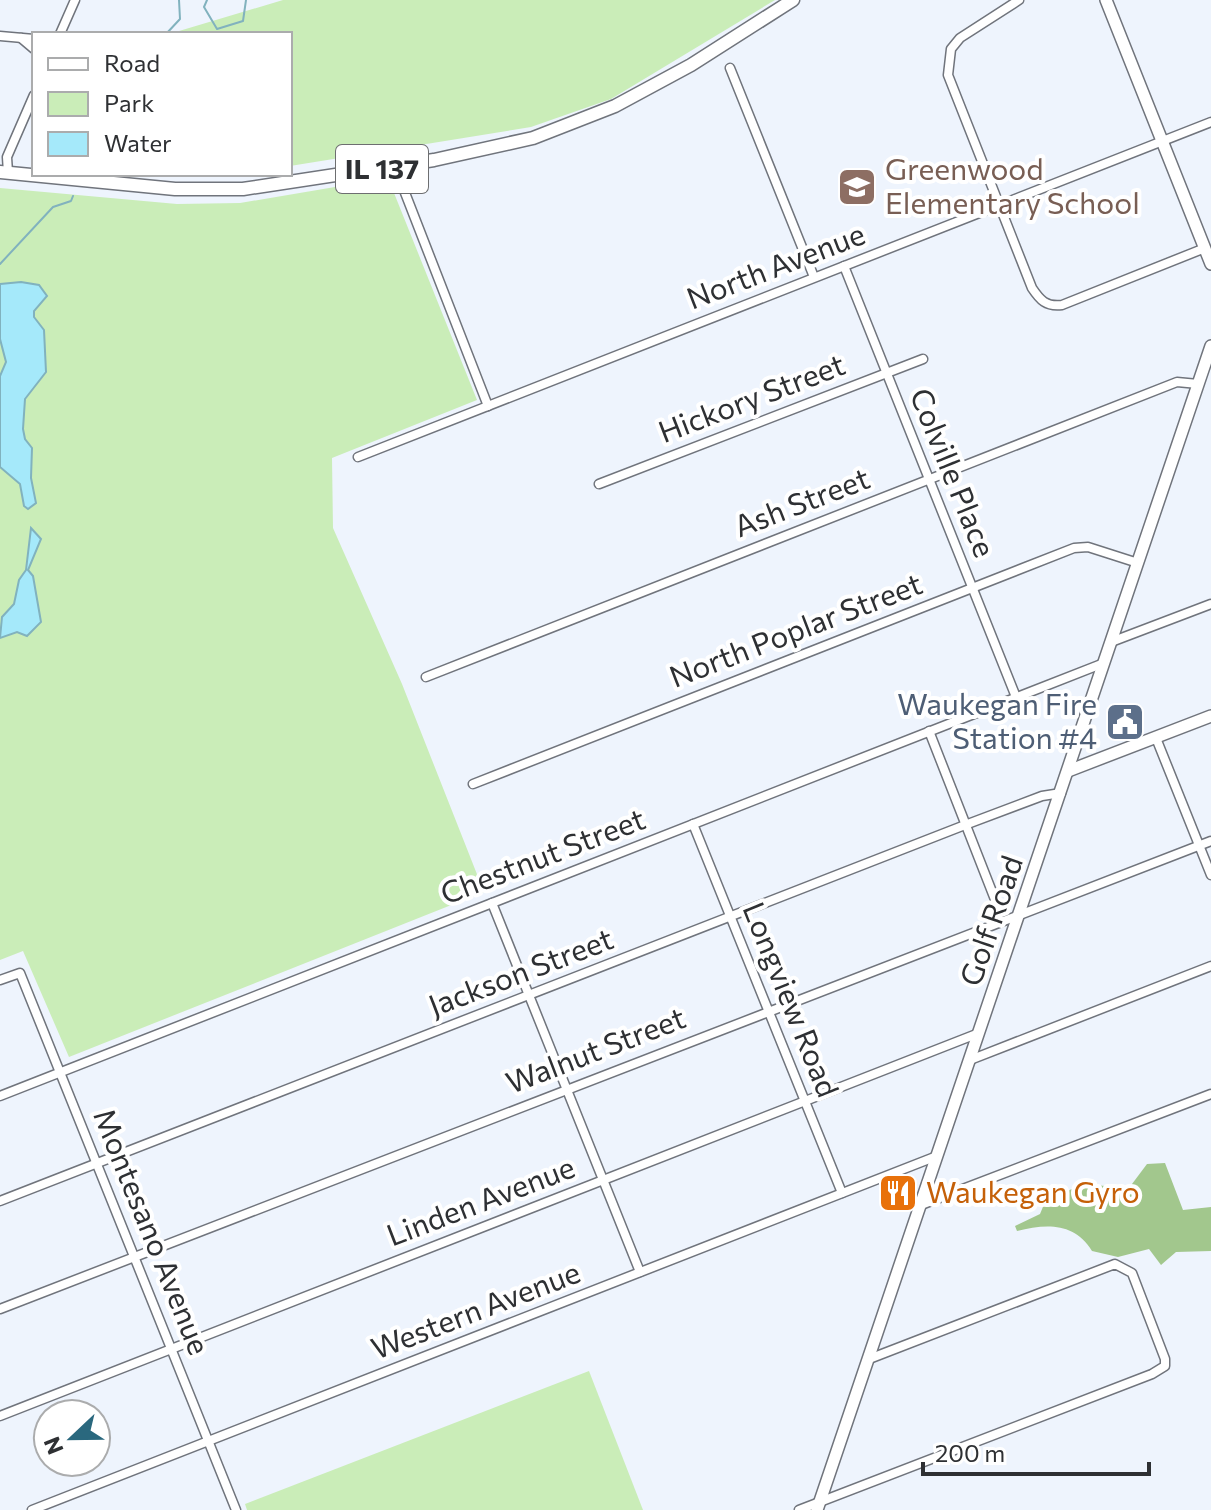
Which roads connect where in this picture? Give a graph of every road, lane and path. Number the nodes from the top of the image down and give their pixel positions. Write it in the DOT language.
graph roads {
  1 [pos="67,0"];
  2 [pos="75,0"];
  3 [pos="793,0"];
  4 [pos="1019,0"];
  5 [pos="1106,0"];
  6 [pos="71,10"];
  7 [pos="61,32"];
  8 [pos="0,36"];
  9 [pos="21,38"];
  10 [pos="32,39"];
  11 [pos="32,47"];
  12 [pos="730,68"];
  13 [pos="32,100"];
  14 [pos="1211,122"];
  15 [pos="1162,142"];
  16 [pos="395,167"];
  17 [pos="4,172"];
  18 [pos="32,175"];
  19 [pos="44,176"];
  20 [pos="999,206"];
  21 [pos="1205,248"];
  22 [pos="1211,264"];
  23 [pos="844,266"];
  24 [pos="814,277"];
  25 [pos="1211,346"];
  26 [pos="923,359"];
  27 [pos="885,373"];
  28 [pos="1198,384"];
  29 [pos="488,406"];
  30 [pos="358,457"];
  31 [pos="927,480"];
  32 [pos="599,484"];
  33 [pos="1138,563"];
  34 [pos="973,588"];
  35 [pos="1211,604"];
  36 [pos="1111,642"];
  37 [pos="1104,663"];
  38 [pos="426,677"];
  39 [pos="1016,697"];
  40 [pos="1211,716"];
  41 [pos="929,731"];
  42 [pos="1156,738"];
  43 [pos="1068,771"];
  44 [pos="473,784"];
  45 [pos="1061,793"];
  46 [pos="693,824"];
  47 [pos="965,825"];
  48 [pos="1211,841"];
  49 [pos="1199,845"];
  50 [pos="1211,875"];
  51 [pos="996,902"];
  52 [pos="492,903"];
  53 [pos="1020,914"];
  54 [pos="730,917"];
  55 [pos="1211,966"];
  56 [pos="0,980"];
  57 [pos="529,995"];
  58 [pos="768,1010"];
  59 [pos="979,1033"];
  60 [pos="970,1060"];
  61 [pos="60,1072"];
  62 [pos="567,1088"];
  63 [pos="1211,1094"];
  64 [pos="0,1096"];
  65 [pos="805,1101"];
  66 [pos="938,1156"];
  67 [pos="97,1163"];
  68 [pos="603,1180"];
  69 [pos="842,1193"];
  70 [pos="0,1201"];
  71 [pos="921,1205"];
  72 [pos="134,1256"];
  73 [pos="640,1272"];
  74 [pos="0,1309"];
  75 [pos="171,1349"];
  76 [pos="869,1359"];
  77 [pos="0,1416"];
  78 [pos="209,1441"];
  79 [pos="819,1506"];
  80 [pos="32,1510"];
  81 [pos="236,1510"];
  82 [pos="799,1510"];
  1 -- 6 [label="street"];
  2 -- 6 [label="street"];
  3 -- 16 [label="main road, IL 137"];
  4 -- 20 [label="street"];
  5 -- 15 [label="street"];
  6 -- 7 [label="street"];
  8 -- 9 [label="street"];
  9 -- 10 [label="street"];
  9 -- 11 [label="street"];
  12 -- 24 [label="street"];
  13 -- 17 [label="street"];
  14 -- 15 [label="street, North Avenue"];
  15 -- 20 [label="street, North Avenue"];
  15 -- 21 [label="street"];
  16 -- 19 [label="main road, IL 137"];
  16 -- 29 [label="street"];
  17 -- 18 [label="main road, IL 137"];
  20 -- 21 [label="street"];
  20 -- 23 [label="street, North Avenue"];
  21 -- 22 [label="street"];
  23 -- 24 [label="street, North Avenue"];
  23 -- 27 [label="street, Colville Place"];
  24 -- 29 [label="street, North Avenue"];
  25 -- 28 [label="street, Golf Road"];
  26 -- 27 [label="street, Hickory Street"];
  27 -- 31 [label="street, Colville Place"];
  27 -- 32 [label="street, Hickory Street"];
  28 -- 31 [label="street, Ash Street"];
  28 -- 33 [label="street, Golf Road"];
  29 -- 30 [label="street, North Avenue"];
  31 -- 34 [label="street, Colville Place"];
  31 -- 38 [label="street, Ash Street"];
  33 -- 34 [label="street, North Poplar Street"];
  33 -- 36 [label="street, Golf Road"];
  34 -- 39 [label="street, Colville Place"];
  34 -- 44 [label="street, North Poplar Street"];
  35 -- 36 [label="street"];
  36 -- 37 [label="street, Golf Road"];
  37 -- 39 [label="street, Chestnut Street"];
  37 -- 43 [label="street, Golf Road"];
  39 -- 41 [label="street, Chestnut Street"];
  40 -- 42 [label="street"];
  41 -- 46 [label="street, Chestnut Street"];
  41 -- 47 [label="street"];
  42 -- 43 [label="street"];
  42 -- 49 [label="street"];
  43 -- 45 [label="street, Golf Road"];
  45 -- 47 [label="street, Jackson Street"];
  45 -- 53 [label="street, Golf Road"];
  46 -- 52 [label="street, Chestnut Street"];
  46 -- 54 [label="street, Longview Road"];
  47 -- 51 [label="street"];
  47 -- 54 [label="street, Jackson Street"];
  48 -- 49 [label="street, Walnut Street"];
  49 -- 50 [label="street"];
  49 -- 53 [label="street, Walnut Street"];
  52 -- 57 [label="street"];
  52 -- 61 [label="street, Chestnut Street"];
  53 -- 58 [label="street, Walnut Street"];
  53 -- 59 [label="street, Golf Road"];
  54 -- 57 [label="street, Jackson Street"];
  54 -- 58 [label="street, Longview Road"];
  55 -- 60 [label="street"];
  56 -- 61 [label="street, Montesano Avenue"];
  57 -- 62 [label="street"];
  57 -- 67 [label="street, Jackson Street"];
  58 -- 62 [label="street, Walnut Street"];
  58 -- 65 [label="street, Longview Road"];
  59 -- 60 [label="street, Golf Road"];
  59 -- 65 [label="street, Linden Avenue"];
  60 -- 66 [label="street, Golf Road"];
  61 -- 64 [label="street, Chestnut Street"];
  61 -- 67 [label="street, Montesano Avenue"];
  62 -- 68 [label="street"];
  62 -- 72 [label="street, Walnut Street"];
  63 -- 71 [label="street"];
  65 -- 68 [label="street, Linden Avenue"];
  65 -- 69 [label="street, Longview Road"];
  66 -- 69 [label="street, Western Avenue"];
  66 -- 71 [label="street, Golf Road"];
  67 -- 70 [label="street, Jackson Street"];
  67 -- 72 [label="street, Montesano Avenue"];
  68 -- 73 [label="street"];
  68 -- 75 [label="street, Linden Avenue"];
  69 -- 73 [label="street, Western Avenue"];
  71 -- 76 [label="street, Golf Road"];
  72 -- 74 [label="street, Walnut Street"];
  72 -- 75 [label="street, Montesano Avenue"];
  73 -- 78 [label="street, Western Avenue"];
  75 -- 77 [label="street, Linden Avenue"];
  75 -- 78 [label="street, Montesano Avenue"];
  76 -- 79 [label="street, Golf Road"];
  76 -- 79 [label="street"];
  78 -- 80 [label="street, Western Avenue"];
  78 -- 81 [label="street, Montesano Avenue"];
  79 -- 82 [label="street"];
}
